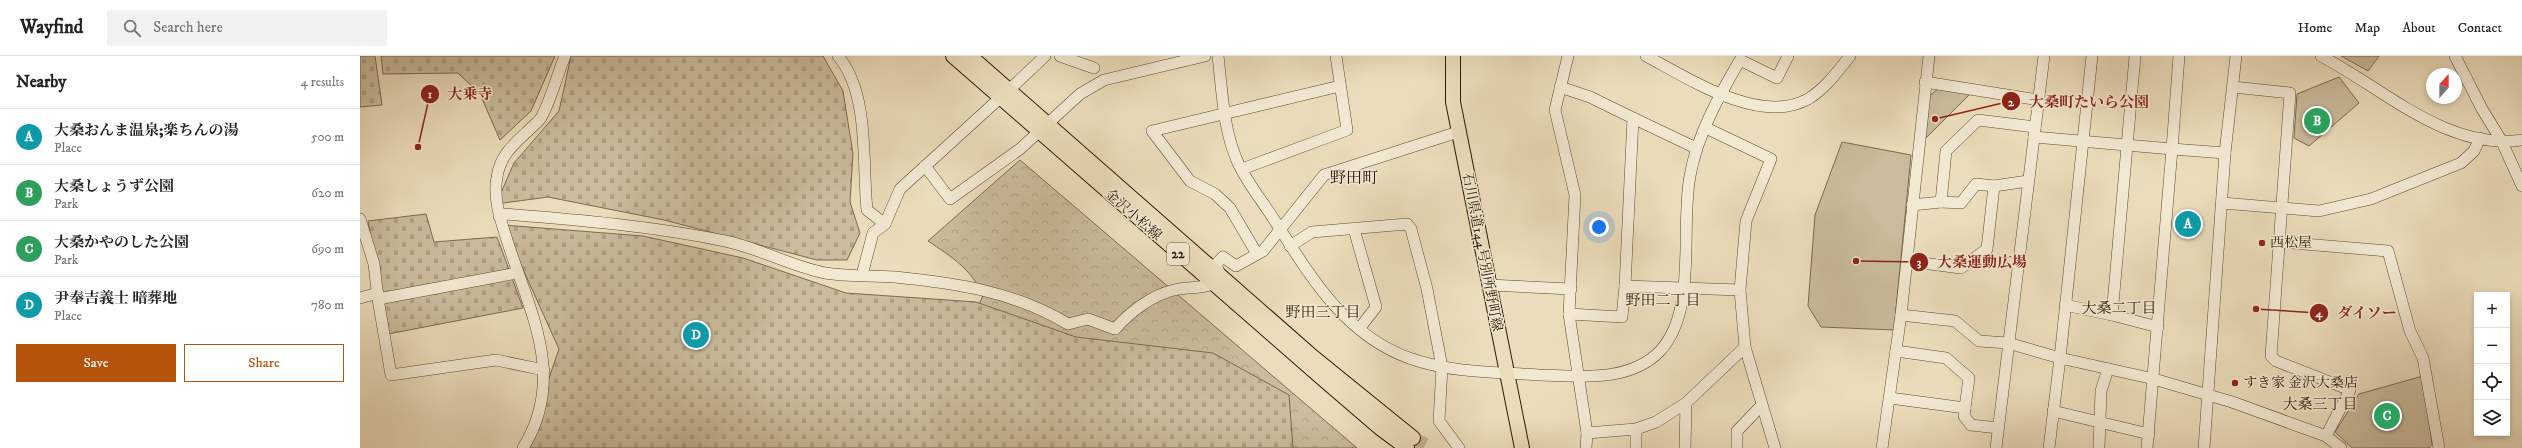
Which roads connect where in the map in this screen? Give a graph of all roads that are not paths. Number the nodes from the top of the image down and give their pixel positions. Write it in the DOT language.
graph roads {
  1 [pos="565,56"];
  2 [pos="838,56"];
  3 [pos="953,56"];
  4 [pos="970,56"];
  5 [pos="1045,56"];
  6 [pos="1060,56"];
  7 [pos="1205,56"];
  8 [pos="1218,56"];
  9 [pos="1336,56"];
  10 [pos="1453,56"];
  11 [pos="1568,56"];
  12 [pos="1646,56"];
  13 [pos="1788,56"];
  14 [pos="1850,56"];
  15 [pos="1929,56"];
  16 [pos="2044,56"];
  17 [pos="2092,56"];
  18 [pos="2135,56"];
  19 [pos="2179,56"];
  20 [pos="2236,56"];
  21 [pos="2321,56"];
  22 [pos="2455,56"];
  23 [pos="1741,58"];
  24 [pos="1094,68"];
  25 [pos="1925,82"];
  26 [pos="1340,86"];
  27 [pos="1560,87"];
  28 [pos="2233,87"];
  29 [pos="1004,94"];
  30 [pos="1720,94"];
  31 [pos="2039,100"];
  32 [pos="1225,112"];
  33 [pos="1633,118"];
  34 [pos="1706,128"];
  35 [pos="1042,129"];
  36 [pos="1458,132"];
  37 [pos="2034,132"];
  38 [pos="2480,138"];
  39 [pos="2522,140"];
  40 [pos="2506,141"];
  41 [pos="2083,142"];
  42 [pos="2128,145"];
  43 [pos="1696,148"];
  44 [pos="2172,149"];
  45 [pos="2225,153"];
  46 [pos="924,166"];
  47 [pos="1242,169"];
  48 [pos="2028,180"];
  49 [pos="1994,186"];
  50 [pos="2522,186"];
  51 [pos="1941,202"];
  52 [pos="2222,203"];
  53 [pos="1912,205"];
  54 [pos="2282,209"];
  55 [pos="499,216"];
  56 [pos="360,219"];
  57 [pos="884,224"];
  58 [pos="1280,228"];
  59 [pos="1354,228"];
  60 [pos="2279,242"];
  61 [pos="1290,246"];
  62 [pos="1257,254"];
  63 [pos="1907,261"];
  64 [pos="517,273"];
  65 [pos="862,275"];
  66 [pos="1217,281"];
  67 [pos="1489,285"];
  68 [pos="1625,286"];
  69 [pos="1571,289"];
  70 [pos="1682,289"];
  71 [pos="1740,290"];
  72 [pos="378,296"];
  73 [pos="360,298"];
  74 [pos="2065,305"];
  75 [pos="1570,314"];
  76 [pos="1901,315"];
  77 [pos="2112,315"];
  78 [pos="2158,327"];
  79 [pos="1359,330"];
  80 [pos="2008,343"];
  81 [pos="1745,347"];
  82 [pos="1896,351"];
  83 [pos="2060,358"];
  84 [pos="1442,367"];
  85 [pos="2108,369"];
  86 [pos="544,370"];
  87 [pos="1507,373"];
  88 [pos="1577,376"];
  89 [pos="2154,379"];
  90 [pos="2209,395"];
  91 [pos="1890,398"];
  92 [pos="1686,403"];
  93 [pos="1761,406"];
  94 [pos="1965,408"];
  95 [pos="2054,411"];
  96 [pos="2099,420"];
  97 [pos="1998,428"];
  98 [pos="1636,429"];
  99 [pos="1587,433"];
  100 [pos="2149,434"];
  101 [pos="2326,436"];
  102 [pos="1410,443"];
  103 [pos="523,448"];
  104 [pos="1459,448"];
  105 [pos="1522,448"];
  106 [pos="1586,448"];
  107 [pos="1636,448"];
  108 [pos="1685,448"];
  109 [pos="1737,448"];
  110 [pos="1775,448"];
  111 [pos="1882,448"];
  112 [pos="1996,448"];
  113 [pos="2049,448"];
  114 [pos="2099,448"];
  115 [pos="2147,448"];
  116 [pos="2204,448"];
  117 [pos="2341,448"];
  118 [pos="2438,448"];
  1 -- 55 [label="street"];
  2 -- 57 [label="street"];
  3 -- 29 [label="main road, 金沢小松線 / 22"];
  4 -- 29 [label="main road, 金沢小松線 / 22"];
  5 -- 29 [label="street"];
  6 -- 24 [label="street"];
  7 -- 35 [label="street"];
  8 -- 32 [label="street"];
  9 -- 26 [label="street"];
  10 -- 36 [label="main road, 石川県道144号別所野町線"];
  11 -- 27 [label="street"];
  12 -- 30 [label="street"];
  13 -- 23 [label="street"];
  14 -- 30 [label="street"];
  15 -- 25 [label="street"];
  16 -- 31 [label="street"];
  17 -- 41 [label="street"];
  18 -- 42 [label="street"];
  19 -- 44 [label="street"];
  20 -- 28 [label="street"];
  21 -- 38 [label="street"];
  22 -- 40 [label="street"];
  23 -- 30 [label="street"];
  25 -- 31 [label="street"];
  25 -- 53 [label="street"];
  26 -- 32 [label="street"];
  26 -- 47 [label="street"];
  27 -- 33 [label="street"];
  27 -- 69 [label="street"];
  28 -- 45 [label="street"];
  28 -- 54 [label="street"];
  29 -- 35 [label="main road, 金沢小松線 / 22"];
  29 -- 46 [label="street"];
  30 -- 34 [label="street"];
  31 -- 37 [label="street"];
  32 -- 47 [label="street"];
  32 -- 62 [label="street"];
  33 -- 43 [label="street"];
  33 -- 68 [label="street"];
  34 -- 43 [label="street"];
  34 -- 71 [label="street"];
  35 -- 46 [label="street"];
  35 -- 66 [label="main road, 金沢小松線 / 22"];
  36 -- 58 [label="street"];
  36 -- 67 [label="main road, 石川県道144号別所野町線"];
  37 -- 41 [label="street"];
  37 -- 48 [label="street"];
  37 -- 51 [label="street"];
  38 -- 40 [label="street"];
  38 -- 54 [label="street"];
  39 -- 40 [label="street"];
  40 -- 50 [label="street"];
  41 -- 42 [label="street"];
  41 -- 74 [label="street"];
  42 -- 44 [label="street"];
  42 -- 77 [label="street"];
  43 -- 70 [label="street"];
  44 -- 45 [label="street"];
  44 -- 78 [label="street"];
  45 -- 52 [label="street"];
  46 -- 57 [label="street"];
  47 -- 58 [label="street"];
  48 -- 49 [label="street"];
  48 -- 80 [label="street"];
  49 -- 51 [label="street"];
  49 -- 63 [label="street"];
  51 -- 53 [label="street"];
  52 -- 54 [label="street"];
  52 -- 90 [label="street"];
  53 -- 63 [label="street"];
  54 -- 60 [label="street"];
  55 -- 64 [label="street"];
  55 -- 65 [label="street"];
  56 -- 72 [label="street"];
  57 -- 65 [label="street"];
  58 -- 61 [label="street"];
  58 -- 62 [label="street"];
  59 -- 61 [label="street"];
  59 -- 79 [label="street"];
  59 -- 84 [label="street"];
  60 -- 101 [label="street"];
  60 -- 118 [label="street"];
  61 -- 79 [label="street"];
  62 -- 66 [label="street"];
  63 -- 76 [label="street"];
  64 -- 72 [label="street"];
  64 -- 86 [label="street"];
  65 -- 66 [label="street"];
  66 -- 102 [label="main road, 金沢小松線 / 22"];
  67 -- 69 [label="street"];
  67 -- 87 [label="main road, 石川県道144号別所野町線"];
  68 -- 70 [label="street"];
  68 -- 75 [label="street"];
  69 -- 75 [label="street"];
  70 -- 71 [label="street"];
  70 -- 88 [label="street"];
  71 -- 81 [label="street"];
  72 -- 73 [label="street"];
  72 -- 86 [label="street"];
  74 -- 77 [label="street"];
  74 -- 83 [label="street"];
  75 -- 88 [label="street"];
  76 -- 80 [label="street"];
  76 -- 82 [label="street"];
  77 -- 78 [label="street"];
  78 -- 89 [label="street"];
  79 -- 84 [label="street"];
  80 -- 83 [label="street"];
  80 -- 97 [label="street"];
  81 -- 92 [label="street"];
  81 -- 93 [label="street"];
  82 -- 91 [label="street"];
  82 -- 94 [label="street"];
  83 -- 85 [label="street"];
  83 -- 95 [label="street"];
  84 -- 87 [label="street"];
  84 -- 104 [label="street"];
  85 -- 89 [label="street"];
  85 -- 96 [label="street"];
  86 -- 103 [label="street"];
  87 -- 88 [label="street"];
  87 -- 105 [label="main road, 石川県道144号別所野町線"];
  88 -- 99 [label="street"];
  89 -- 90 [label="street"];
  89 -- 100 [label="street"];
  90 -- 101 [label="street"];
  90 -- 116 [label="street"];
  91 -- 94 [label="street"];
  91 -- 111 [label="street"];
  92 -- 98 [label="street"];
  92 -- 108 [label="street"];
  93 -- 109 [label="street"];
  93 -- 110 [label="street"];
  94 -- 97 [label="street"];
  95 -- 96 [label="street"];
  95 -- 113 [label="street"];
  96 -- 100 [label="street"];
  96 -- 114 [label="street"];
  97 -- 112 [label="street"];
  98 -- 99 [label="street"];
  98 -- 107 [label="street"];
  99 -- 106 [label="street"];
  100 -- 115 [label="street"];
  101 -- 117 [label="street"];
}
